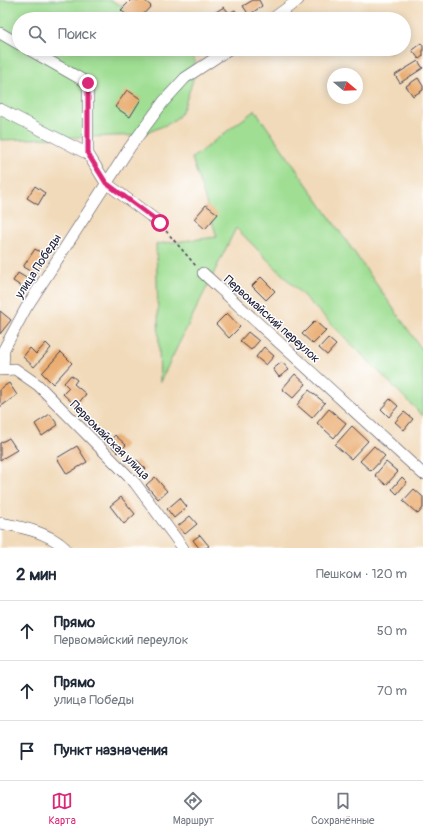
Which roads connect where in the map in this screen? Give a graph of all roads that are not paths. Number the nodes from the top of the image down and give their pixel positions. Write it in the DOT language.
graph roads {
  1 [pos="298,0"];
  2 [pos="282,12"];
  3 [pos="0,33"];
  4 [pos="12,40"];
  5 [pos="40,56"];
  6 [pos="218,56"];
  7 [pos="0,109"];
  8 [pos="88,154"];
  9 [pos="106,183"];
  10 [pos="160,223"];
  11 [pos="203,273"];
  12 [pos="2,369"];
  13 [pos="423,474"];
  14 [pos="0,523"];
  15 [pos="65,548"];
  16 [pos="183,548"];
  1 -- 2 [label="street"];
  3 -- 4 [label="street"];
  5 -- 8 [label="street"];
  6 -- 9 [label="street, улица Победы"];
  7 -- 8 [label="street"];
  8 -- 9 [label="street"];
  9 -- 10 [label="street"];
  9 -- 12 [label="street, улица Победы"];
  11 -- 13 [label="street, Первомайский переулок"];
  12 -- 16 [label="street, Первомайская улица"];
  14 -- 15 [label="street"];
}
